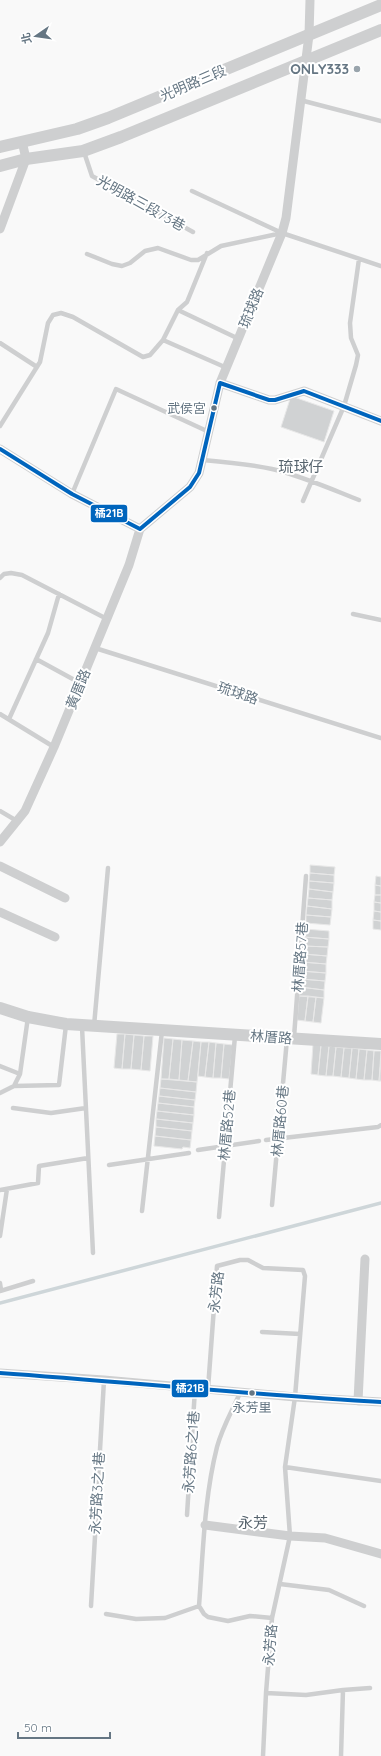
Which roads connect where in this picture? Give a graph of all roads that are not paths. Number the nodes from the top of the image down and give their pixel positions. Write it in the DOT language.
graph roads {
  1 [pos="310,0"];
  2 [pos="381,5"];
  3 [pos="381,30"];
  4 [pos="308,35"];
  5 [pos="305,61"];
  6 [pos="300,100"];
  7 [pos="381,121"];
  8 [pos="22,141"];
  9 [pos="0,147"];
  10 [pos="83,151"];
  11 [pos="26,159"];
  12 [pos="0,166"];
  13 [pos="192,191"];
  14 [pos="0,229"];
  15 [pos="193,232"];
  16 [pos="282,232"];
  17 [pos="207,253"];
  18 [pos="87,254"];
  19 [pos="359,258"];
  20 [pos="381,266"];
  21 [pos="178,310"];
  22 [pos="239,339"];
  23 [pos="163,340"];
  24 [pos="0,343"];
  25 [pos="37,366"];
  26 [pos="227,368"];
  27 [pos="220,383"];
  28 [pos="344,406"];
  29 [pos="381,420"];
  30 [pos="0,426"];
  31 [pos="209,432"];
  32 [pos="0,449"];
  33 [pos="203,460"];
  34 [pos="312,481"];
  35 [pos="72,494"];
  36 [pos="359,500"];
  37 [pos="303,501"];
  38 [pos="140,529"];
  39 [pos="0,578"];
  40 [pos="59,594"];
  41 [pos="353,614"];
  42 [pos="107,619"];
  43 [pos="381,620"];
  44 [pos="95,648"];
  45 [pos="36,659"];
  46 [pos="80,682"];
  47 [pos="0,714"];
  48 [pos="9,720"];
  49 [pos="381,738"];
  50 [pos="54,747"];
  51 [pos="0,811"];
  52 [pos="17,821"];
  53 [pos="0,842"];
  54 [pos="0,866"];
  55 [pos="108,868"];
  56 [pos="306,876"];
  57 [pos="65,898"];
  58 [pos="0,912"];
  59 [pos="55,937"];
  60 [pos="0,1008"];
  61 [pos="28,1017"];
  62 [pos="66,1024"];
  63 [pos="82,1025"];
  64 [pos="94,1026"];
  65 [pos="162,1030"];
  66 [pos="235,1034"];
  67 [pos="290,1038"];
  68 [pos="381,1044"];
  69 [pos="0,1066"];
  70 [pos="20,1074"];
  71 [pos="14,1086"];
  72 [pos="0,1093"];
  73 [pos="13,1108"];
  74 [pos="86,1108"];
  75 [pos="381,1125"];
  76 [pos="278,1139"];
  77 [pos="266,1140"];
  78 [pos="259,1141"];
  79 [pos="225,1146"];
  80 [pos="198,1150"];
  81 [pos="189,1153"];
  82 [pos="88,1158"];
  83 [pos="148,1159"];
  84 [pos="109,1165"];
  85 [pos="7,1189"];
  86 [pos="0,1190"];
  87 [pos="272,1204"];
  88 [pos="142,1210"];
  89 [pos="219,1217"];
  90 [pos="0,1236"];
  91 [pos="93,1253"];
  92 [pos="365,1259"];
  93 [pos="33,1281"];
  94 [pos="0,1283"];
  95 [pos="1,1291"];
  96 [pos="262,1332"];
  97 [pos="300,1334"];
  98 [pos="0,1373"];
  99 [pos="104,1380"];
  100 [pos="195,1389"];
  101 [pos="208,1389"];
  102 [pos="240,1393"];
  103 [pos="295,1397"];
  104 [pos="358,1401"];
  105 [pos="381,1402"];
  106 [pos="285,1467"];
  107 [pos="381,1481"];
  108 [pos="187,1515"];
  109 [pos="205,1525"];
  110 [pos="290,1536"];
  111 [pos="381,1554"];
  112 [pos="280,1584"];
  113 [pos="91,1606"];
  114 [pos="198,1606"];
  115 [pos="364,1606"];
  116 [pos="106,1614"];
  117 [pos="272,1618"];
  118 [pos="370,1688"];
  119 [pos="343,1690"];
  120 [pos="266,1693"];
  121 [pos="263,1756"];
  122 [pos="342,1756"];
  1 -- 4 [label="street, 琉球路"];
  2 -- 4 [label="street, 光明路三段"];
  3 -- 5 [label="street, 光明路三段"];
  4 -- 5 [label="street, 琉球路"];
  4 -- 8 [label="street, 光明路三段"];
  5 -- 6 [label="street, 琉球路"];
  5 -- 10 [label="street, 光明路三段"];
  6 -- 7 [label="lane"];
  6 -- 16 [label="street, 琉球路"];
  8 -- 9 [label="street, 光明路三段"];
  8 -- 11 [label="street"];
  10 -- 11 [label="street, 光明路三段"];
  10 -- 15 [label="lane, 光明路三段73巷"];
  11 -- 12 [label="street, 光明路三段"];
  11 -- 14 [label="street"];
  13 -- 16 [label="lane"];
  16 -- 17 [label="lane"];
  16 -- 19 [label="lane"];
  16 -- 22 [label="street, 琉球路"];
  17 -- 18 [label="lane"];
  17 -- 21 [label="lane"];
  19 -- 20 [label="lane"];
  19 -- 28 [label="lane"];
  21 -- 22 [label="lane"];
  21 -- 23 [label="lane"];
  22 -- 26 [label="street, 琉球路"];
  23 -- 25 [label="lane"];
  23 -- 26 [label="lane"];
  24 -- 25 [label="lane"];
  25 -- 30 [label="lane"];
  26 -- 27 [label="street, 琉球路"];
  27 -- 28 [label="street"];
  27 -- 31 [label="street, 琉球路"];
  28 -- 29 [label="street"];
  28 -- 34 [label="lane"];
  31 -- 33 [label="street, 琉球路"];
  31 -- 35 [label="lane"];
  32 -- 35 [label="street"];
  33 -- 34 [label="lane"];
  33 -- 38 [label="street, 琉球路"];
  34 -- 36 [label="lane"];
  34 -- 37 [label="lane"];
  35 -- 38 [label="street"];
  38 -- 42 [label="street, 黃厝路"];
  39 -- 40 [label="lane"];
  40 -- 42 [label="lane"];
  40 -- 45 [label="lane"];
  41 -- 43 [label="lane"];
  42 -- 44 [label="street, 黃厝路"];
  44 -- 46 [label="street, 黃厝路"];
  44 -- 49 [label="lane, 琉球路"];
  45 -- 46 [label="lane"];
  45 -- 48 [label="lane"];
  46 -- 50 [label="street, 黃厝路"];
  47 -- 48 [label="lane"];
  48 -- 50 [label="lane"];
  50 -- 52 [label="street, 黃厝路"];
  51 -- 52 [label="lane"];
  52 -- 53 [label="street, 黃厝路"];
  54 -- 57 [label="street"];
  55 -- 64 [label="lane"];
  56 -- 67 [label="lane, 林厝路57巷"];
  58 -- 59 [label="street"];
  60 -- 61 [label="street, 林厝路"];
  61 -- 62 [label="street, 林厝路"];
  61 -- 70 [label="lane"];
  62 -- 63 [label="street, 林厝路"];
  62 -- 71 [label="lane"];
  63 -- 64 [label="street, 林厝路"];
  63 -- 74 [label="lane"];
  64 -- 65 [label="street, 林厝路"];
  65 -- 66 [label="street, 林厝路"];
  65 -- 83 [label="lane"];
  66 -- 67 [label="street, 林厝路"];
  66 -- 79 [label="lane, 林厝路52巷"];
  67 -- 68 [label="street, 林厝路"];
  67 -- 76 [label="lane, 林厝路60巷"];
  69 -- 70 [label="lane"];
  70 -- 71 [label="lane"];
  71 -- 72 [label="lane"];
  73 -- 74 [label="lane"];
  74 -- 82 [label="lane"];
  75 -- 76 [label="lane"];
  76 -- 77 [label="lane"];
  76 -- 87 [label="lane, 林厝路60巷"];
  78 -- 79 [label="lane"];
  79 -- 80 [label="lane"];
  79 -- 89 [label="lane, 林厝路52巷"];
  81 -- 83 [label="lane"];
  82 -- 85 [label="lane"];
  82 -- 91 [label="lane"];
  83 -- 84 [label="lane"];
  83 -- 88 [label="lane"];
  85 -- 86 [label="lane"];
  85 -- 90 [label="lane"];
  92 -- 104 [label="street"];
  93 -- 95 [label="lane"];
  94 -- 95 [label="lane"];
  96 -- 97 [label="lane"];
  97 -- 101 [label="lane, 永芳路"];
  97 -- 103 [label="lane, 永芳路"];
  98 -- 99 [label="street"];
  99 -- 100 [label="street"];
  99 -- 113 [label="lane, 永芳路3之1巷"];
  100 -- 101 [label="street"];
  100 -- 108 [label="lane, 永芳路6之1巷"];
  101 -- 102 [label="street"];
  102 -- 103 [label="street"];
  102 -- 109 [label="lane"];
  103 -- 104 [label="street"];
  103 -- 106 [label="lane, 永芳路"];
  104 -- 105 [label="street"];
  106 -- 107 [label="lane"];
  106 -- 110 [label="lane, 永芳路"];
  109 -- 110 [label="street"];
  109 -- 114 [label="lane"];
  110 -- 111 [label="street"];
  110 -- 112 [label="lane, 永芳路"];
  112 -- 115 [label="lane"];
  112 -- 117 [label="lane, 永芳路"];
  114 -- 116 [label="lane"];
  114 -- 117 [label="lane"];
  117 -- 120 [label="lane, 永芳路"];
  118 -- 119 [label="lane"];
  119 -- 120 [label="lane"];
  119 -- 122 [label="lane"];
  120 -- 121 [label="lane, 永芳路"];
}
